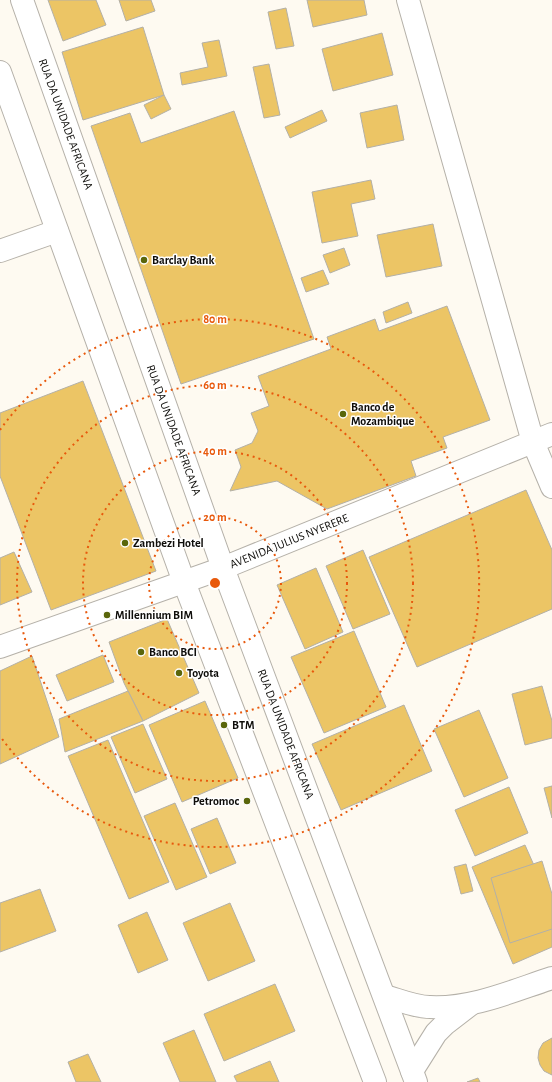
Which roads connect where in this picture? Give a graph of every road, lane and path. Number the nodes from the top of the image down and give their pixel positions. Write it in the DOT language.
graph roads {
  1 [pos="22,0"];
  2 [pos="408,0"];
  3 [pos="0,72"];
  4 [pos="57,231"];
  5 [pos="0,251"];
  6 [pos="543,438"];
  7 [pos="552,487"];
  8 [pos="223,568"];
  9 [pos="184,582"];
  10 [pos="0,647"];
  11 [pos="552,978"];
  12 [pos="385,996"];
  13 [pos="471,1004"];
  14 [pos="414,1077"];
  15 [pos="375,1082"];
  1 -- 8 [label="street, RUA DA UNIDADE AFRICANA"];
  2 -- 6 [label="street"];
  3 -- 4 [label="street"];
  4 -- 5 [label="street"];
  4 -- 9 [label="street"];
  6 -- 7 [label="street"];
  6 -- 8 [label="street, AVENIDA JULIUS NYERERE"];
  8 -- 9 [label="street, AVENIDA JULIUS NYERERE"];
  8 -- 12 [label="street, RUA DA UNIDADE AFRICANA"];
  9 -- 10 [label="street, AVENIDA JULIUS NYERERE"];
  9 -- 15 [label="street"];
  11 -- 13 [label="street"];
  12 -- 13 [label="street"];
  12 -- 14 [label="street, RUA DA UNIDADE AFRICANA"];
  13 -- 14 [label="street"];
}
